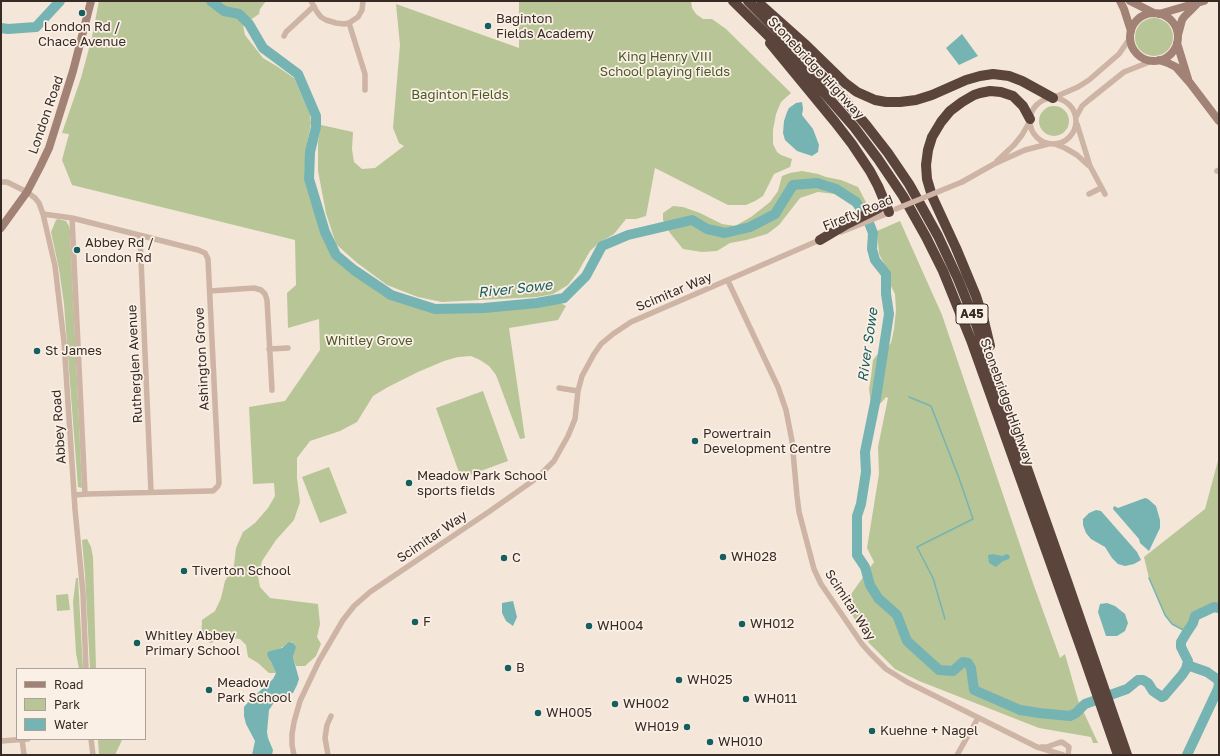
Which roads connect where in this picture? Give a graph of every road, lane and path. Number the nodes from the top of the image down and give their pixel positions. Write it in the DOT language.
graph roads {
  1 [pos="91,1"];
  2 [pos="363,1"];
  3 [pos="733,1"];
  4 [pos="748,1"];
  5 [pos="756,1"];
  6 [pos="1120,1"];
  7 [pos="1130,1"];
  8 [pos="1201,2"];
  9 [pos="312,4"];
  10 [pos="1156,13"];
  11 [pos="749,17"];
  12 [pos="349,23"];
  13 [pos="1131,34"];
  14 [pos="284,36"];
  15 [pos="1178,39"];
  16 [pos="1155,61"];
  17 [pos="1190,83"];
  18 [pos="365,90"];
  19 [pos="1054,98"];
  20 [pos="1076,118"];
  21 [pos="1030,120"];
  22 [pos="1219,121"];
  23 [pos="1076,124"];
  24 [pos="1048,144"];
  25 [pos="1055,144"];
  26 [pos="994,164"];
  27 [pos="1090,166"];
  28 [pos="1,182"];
  29 [pos="1101,188"];
  30 [pos="26,192"];
  31 [pos="1089,194"];
  32 [pos="1105,194"];
  33 [pos="886,209"];
  34 [pos="43,214"];
  35 [pos="72,218"];
  36 [pos="1,228"];
  37 [pos="140,236"];
  38 [pos="820,240"];
  39 [pos="728,281"];
  40 [pos="210,291"];
  41 [pos="288,348"];
  42 [pos="269,349"];
  43 [pos="559,388"];
  44 [pos="272,390"];
  45 [pos="999,390"];
  46 [pos="578,392"];
  47 [pos="151,492"];
  48 [pos="85,494"];
  49 [pos="74,495"];
  50 [pos="86,668"];
  51 [pos="1096,686"];
  52 [pos="1106,709"];
  53 [pos="331,716"];
  54 [pos="978,718"];
  55 [pos="16,740"];
  56 [pos="22,740"];
  57 [pos="91,740"];
  58 [pos="1,741"];
  59 [pos="1037,747"];
  60 [pos="24,755"];
  61 [pos="93,755"];
  62 [pos="294,755"];
  63 [pos="328,755"];
  64 [pos="957,755"];
  65 [pos="1063,755"];
  66 [pos="1068,755"];
  67 [pos="1110,755"];
  68 [pos="1118,755"];
  69 [pos="1127,755"];
  70 [pos="1132,755"];
  1 -- 30 [label="street, London Road"];
  2 -- 12 [label="street"];
  3 -- 11 [label="highway, Stonebridge Highway / A45"];
  4 -- 45 [label="highway, Stonebridge Highway / A45"];
  5 -- 19 [label="highway"];
  6 -- 13 [label="street"];
  7 -- 10 [label="street"];
  8 -- 10 [label="street"];
  8 -- 15 [label="street"];
  9 -- 12 [label="street"];
  9 -- 14 [label="street"];
  10 -- 13 [label="street"];
  10 -- 15 [label="street"];
  11 -- 33 [label="highway"];
  11 -- 51 [label="highway, Stonebridge Highway / A45"];
  12 -- 18 [label="street"];
  13 -- 16 [label="street"];
  13 -- 19 [label="street"];
  15 -- 16 [label="street"];
  15 -- 17 [label="street"];
  16 -- 17 [label="street"];
  16 -- 20 [label="street"];
  17 -- 22 [label="street"];
  19 -- 20 [label="street"];
  19 -- 21 [label="street"];
  20 -- 23 [label="street"];
  21 -- 24 [label="street"];
  21 -- 26 [label="street, Firefly Road"];
  21 -- 45 [label="highway"];
  23 -- 25 [label="street"];
  23 -- 27 [label="street"];
  24 -- 25 [label="street"];
  24 -- 26 [label="street, Firefly Road"];
  25 -- 27 [label="street"];
  26 -- 33 [label="street, Firefly Road, bridge"];
  27 -- 29 [label="street"];
  28 -- 30 [label="street, Abbey Road"];
  29 -- 31 [label="street"];
  29 -- 32 [label="street"];
  30 -- 34 [label="street, Abbey Road"];
  30 -- 36 [label="street, London Road"];
  33 -- 38 [label="highway"];
  34 -- 35 [label="street, Ashington Grove"];
  34 -- 49 [label="street, Abbey Road"];
  35 -- 37 [label="street, Ashington Grove"];
  35 -- 48 [label="street, Abbey Road"];
  37 -- 40 [label="street, Ashington Grove"];
  37 -- 47 [label="street, Rutherglen Avenue"];
  38 -- 39 [label="street, Firefly Road"];
  39 -- 46 [label="street, Scimitar Way"];
  39 -- 54 [label="street, Scimitar Way"];
  40 -- 42 [label="street"];
  40 -- 47 [label="street, Ashington Grove"];
  41 -- 42 [label="street"];
  42 -- 44 [label="street"];
  43 -- 46 [label="street"];
  45 -- 51 [label="highway, Stonebridge Highway / A45"];
  46 -- 62 [label="street, Scimitar Way"];
  47 -- 48 [label="street, Ashington Grove"];
  48 -- 49 [label="street, Ashington Grove"];
  49 -- 50 [label="street, Abbey Road"];
  51 -- 52 [label="highway, Stonebridge Highway / A45"];
  52 -- 67 [label="highway"];
  52 -- 68 [label="highway, Stonebridge Highway / A45"];
  52 -- 69 [label="highway, Stonebridge Highway / A45"];
  52 -- 70 [label="highway"];
  53 -- 63 [label="street"];
  54 -- 59 [label="street, Scimitar Way"];
  54 -- 64 [label="street"];
  55 -- 58 [label="street"];
  56 -- 60 [label="street"];
  57 -- 61 [label="street"];
  59 -- 65 [label="street, Scimitar Way"];
  59 -- 66 [label="street"];
}
